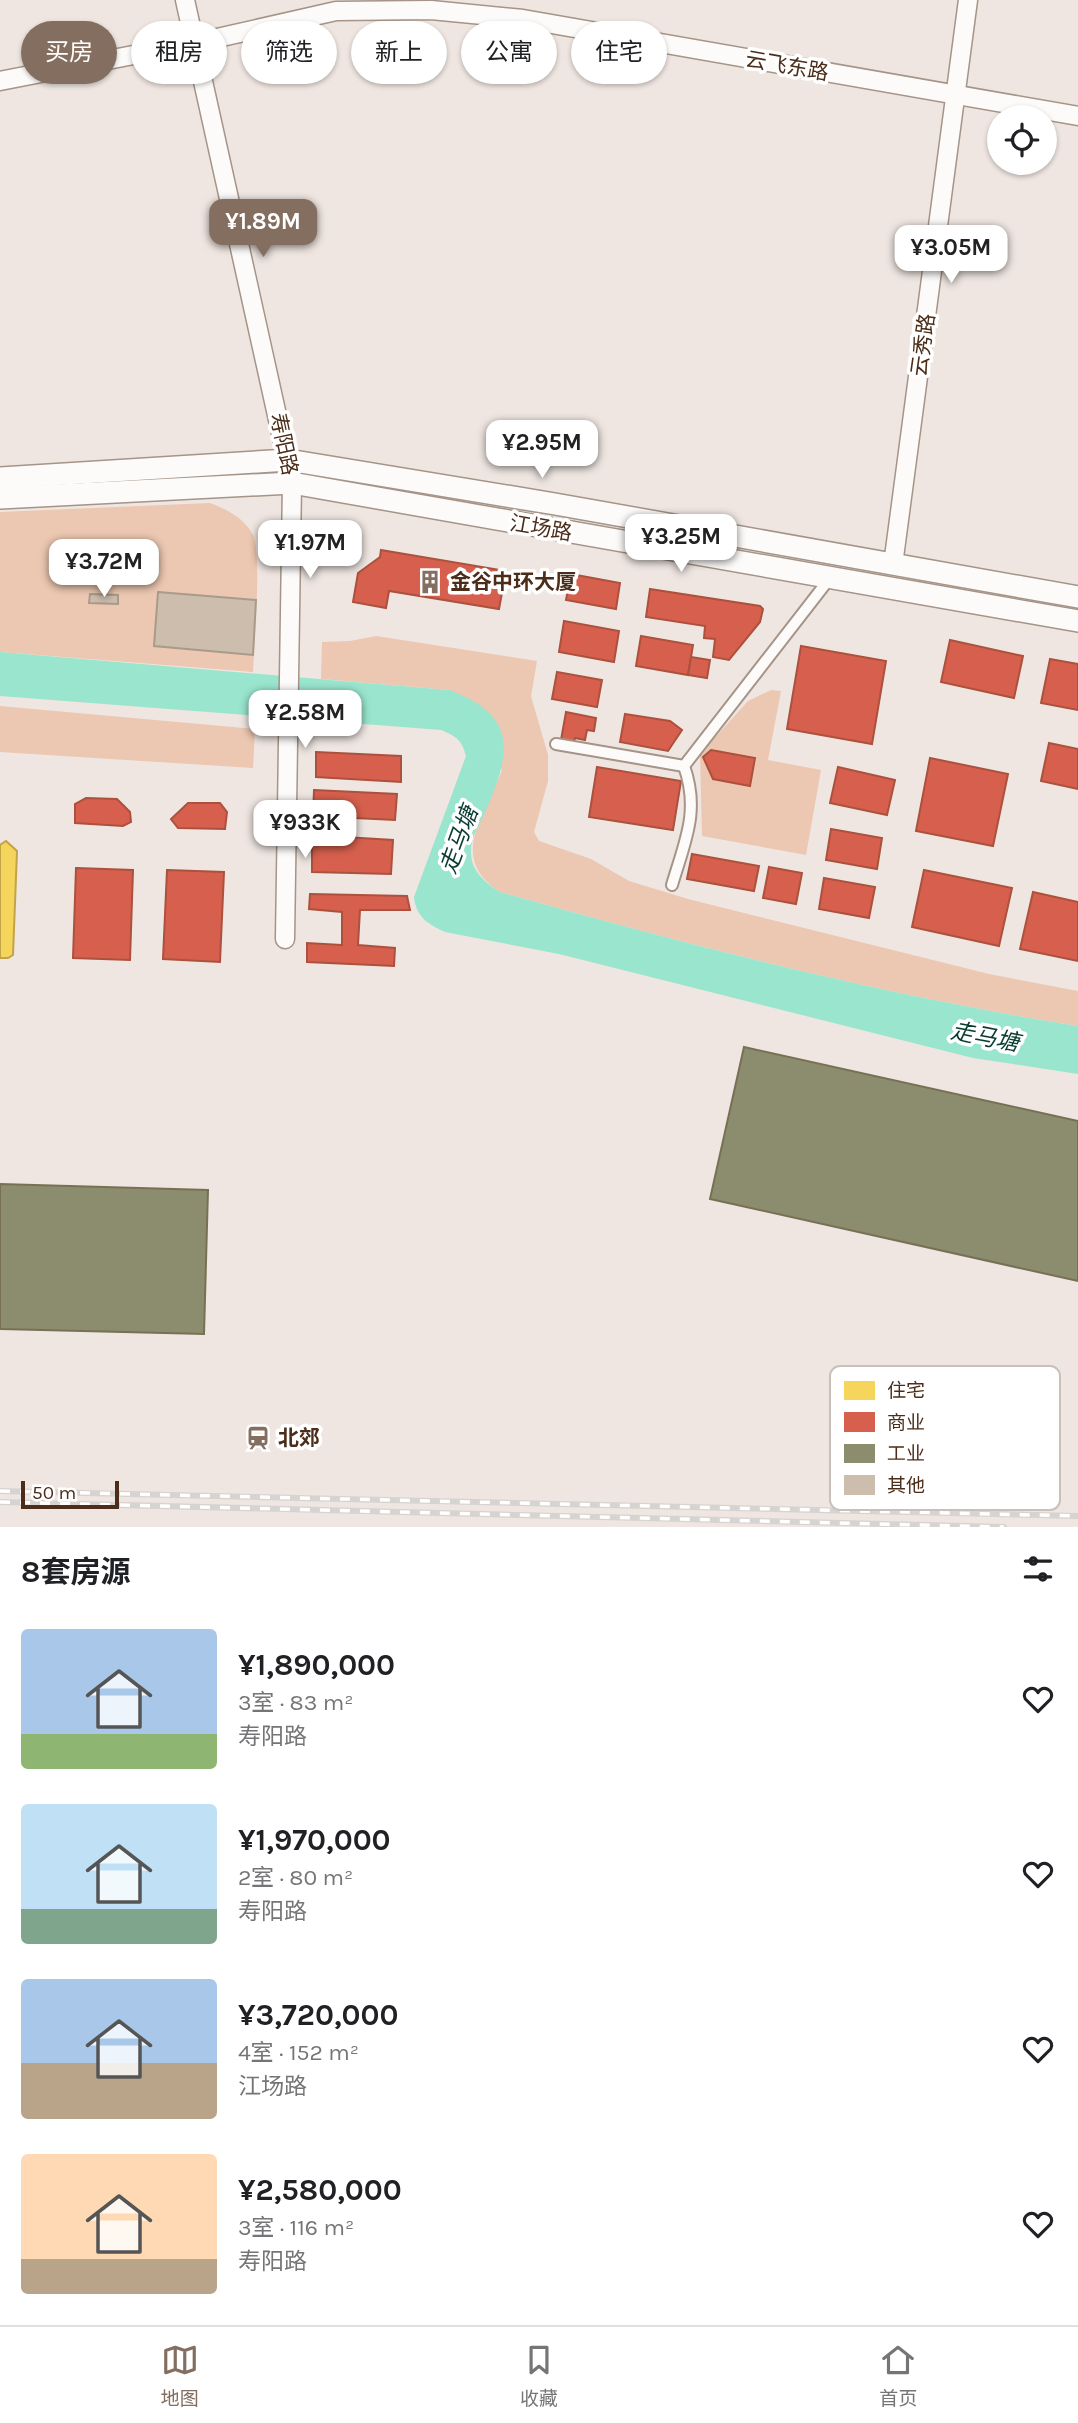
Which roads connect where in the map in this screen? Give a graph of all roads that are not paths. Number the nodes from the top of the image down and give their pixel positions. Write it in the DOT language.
graph roads {
  1 [pos="185,0"];
  2 [pos="968,0"];
  3 [pos="190,21"];
  4 [pos="227,36"];
  5 [pos="131,55"];
  6 [pos="0,81"];
  7 [pos="204,84"];
  8 [pos="957,96"];
  9 [pos="1078,116"];
  10 [pos="288,460"];
  11 [pos="0,478"];
  12 [pos="292,483"];
  13 [pos="0,498"];
  14 [pos="893,565"];
  15 [pos="830,578"];
  16 [pos="1078,597"];
  17 [pos="1078,621"];
  18 [pos="556,744"];
  19 [pos="684,766"];
  20 [pos="672,885"];
  21 [pos="285,939"];
  1 -- 3 [label="street, 寿阳路"];
  2 -- 8 [label="street, 云秀路"];
  4 -- 8 [label="street, 云飞东路"];
  5 -- 6 [label="street, 云飞东路"];
  7 -- 10 [label="street, 寿阳路"];
  8 -- 9 [label="street, 云飞东路"];
  8 -- 14 [label="street, 云秀路"];
  10 -- 11 [label="main road, 江场路"];
  10 -- 12 [label="street, 寿阳路"];
  10 -- 14 [label="main road, 江场路"];
  12 -- 13 [label="main road, 江场路"];
  12 -- 15 [label="main road, 江场路"];
  12 -- 21 [label="street, 寿阳路"];
  14 -- 16 [label="main road, 江场路"];
  15 -- 17 [label="main road, 江场路"];
  15 -- 19 [label="street"];
  18 -- 19 [label="street"];
  19 -- 20 [label="street"];
}
